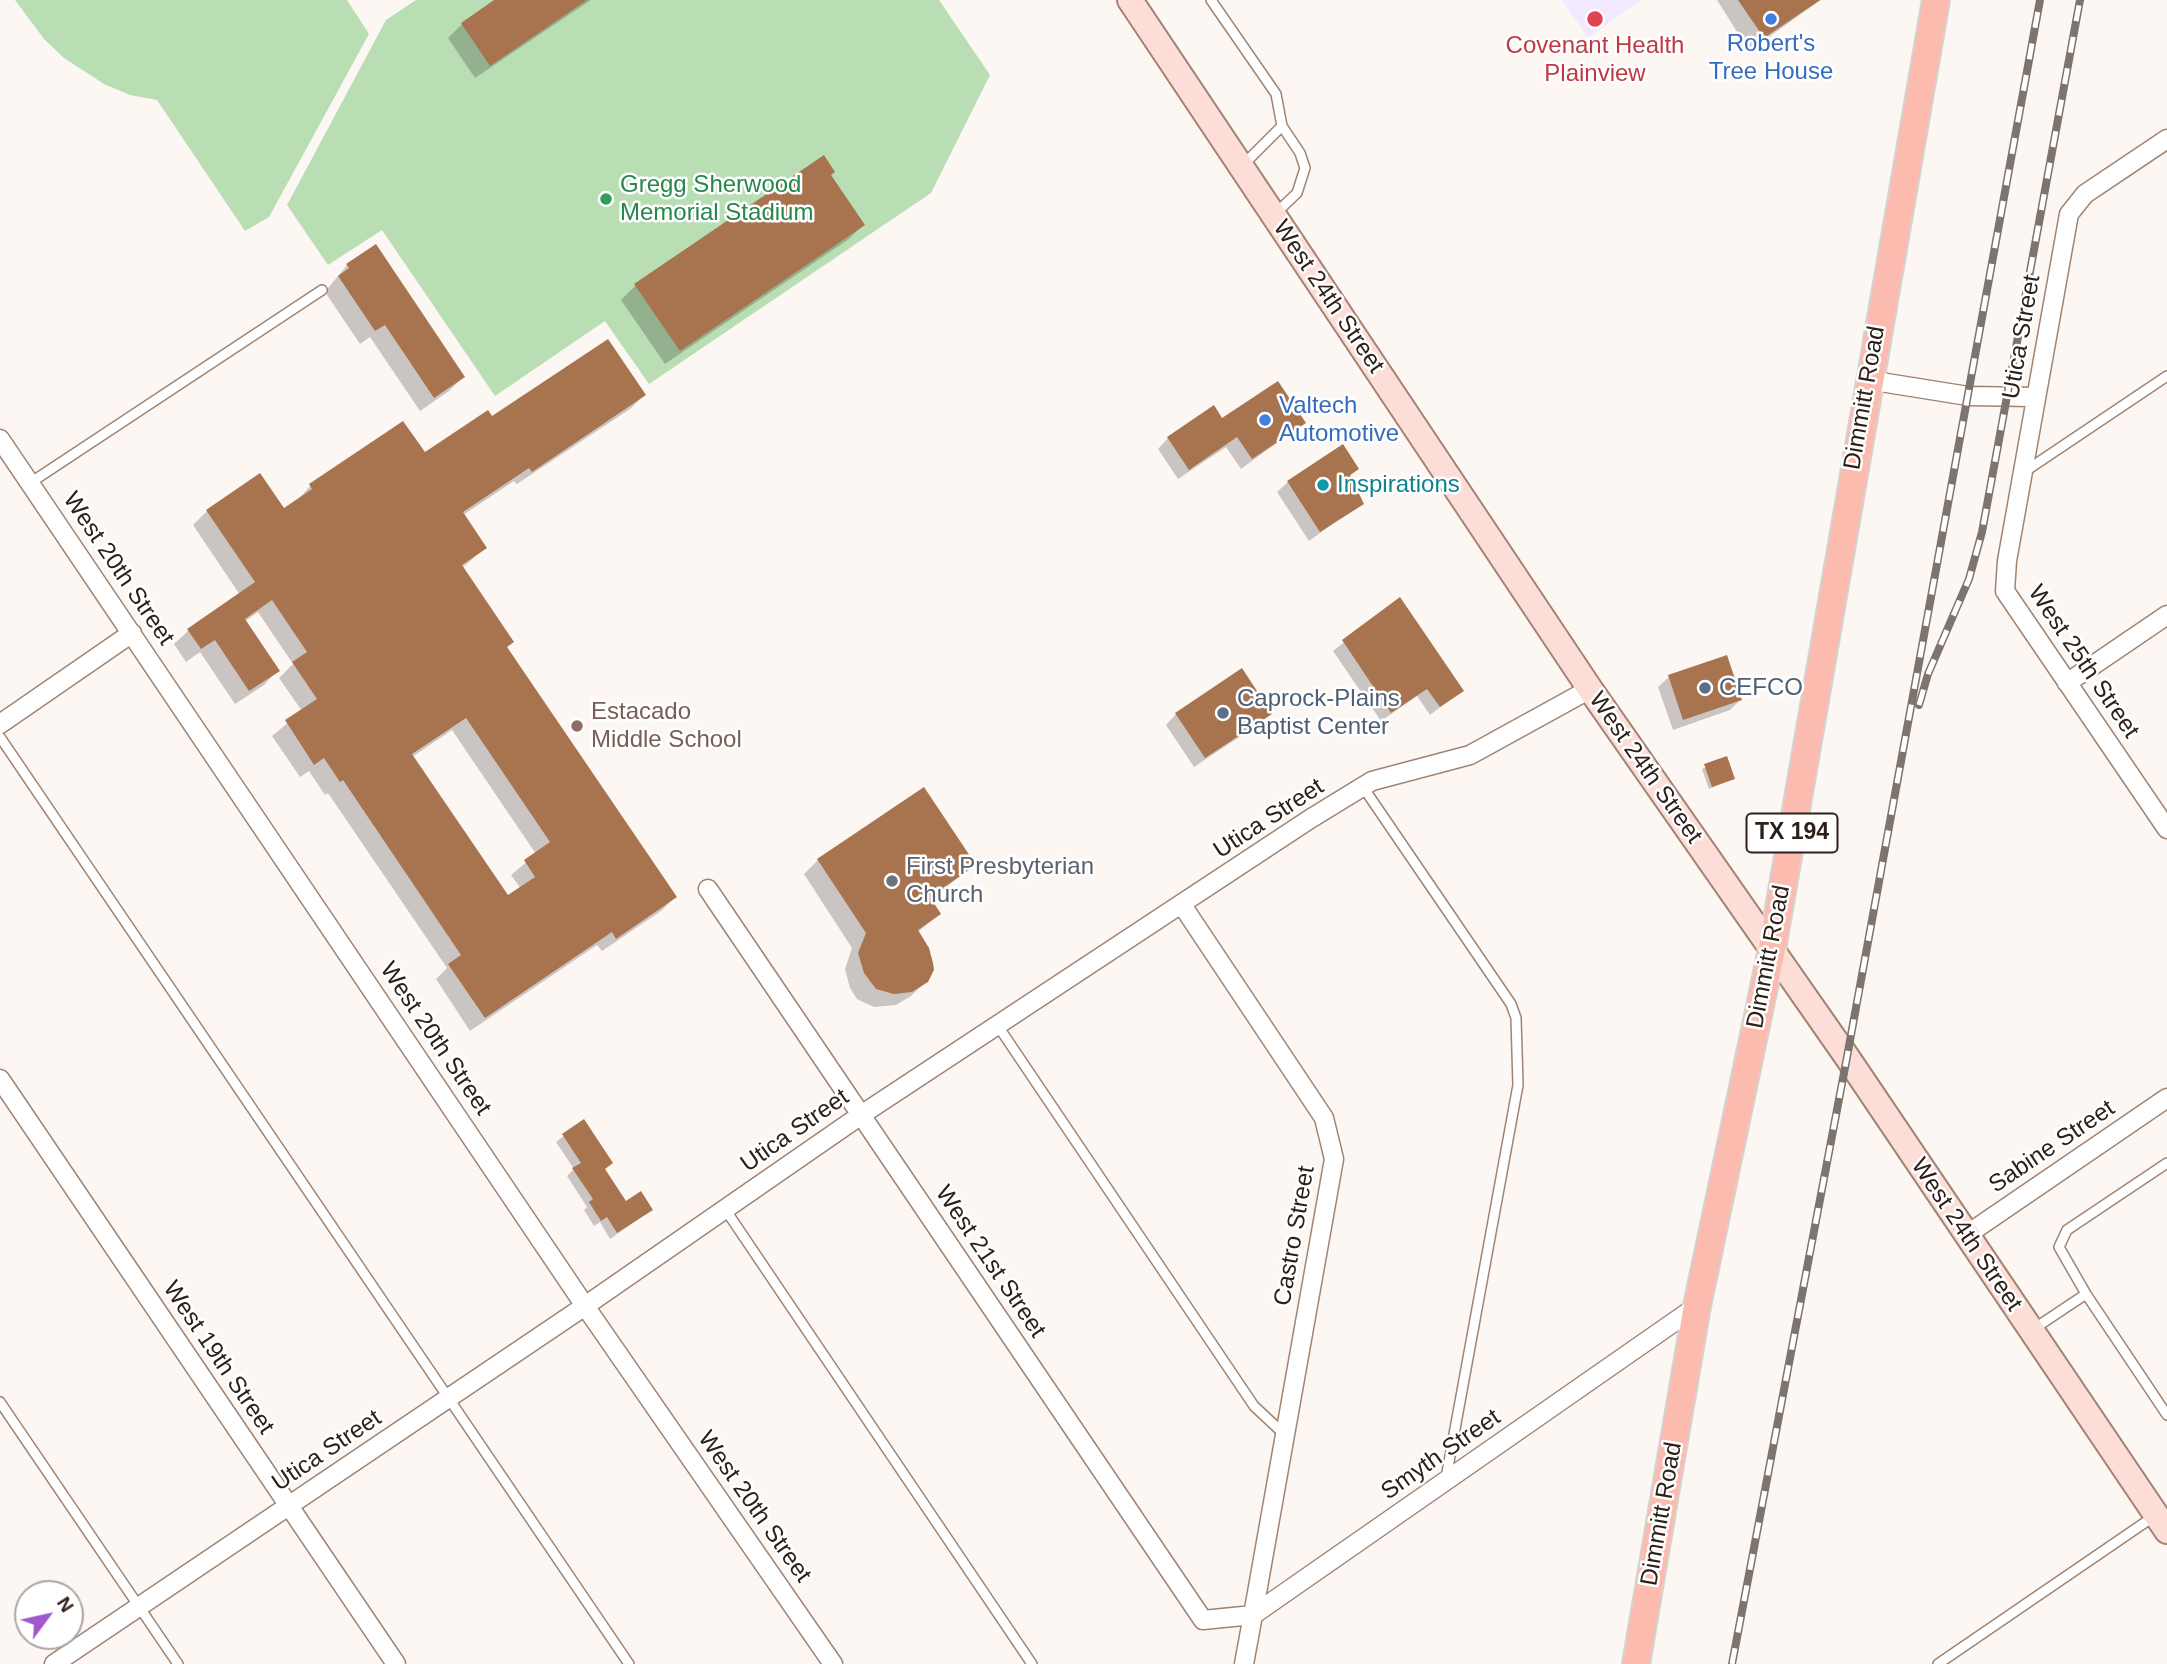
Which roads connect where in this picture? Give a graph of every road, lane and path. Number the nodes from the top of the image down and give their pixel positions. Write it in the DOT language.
graph roads {
  1 [pos="1129,0"];
  2 [pos="1211,0"];
  3 [pos="1936,0"];
  4 [pos="1282,126"];
  5 [pos="2167,139"];
  6 [pos="1241,167"];
  7 [pos="1273,216"];
  8 [pos="322,289"];
  9 [pos="2167,376"];
  10 [pos="1868,380"];
  11 [pos="2035,397"];
  12 [pos="0,439"];
  13 [pos="2023,472"];
  14 [pos="30,483"];
  15 [pos="2005,591"];
  16 [pos="2167,615"];
  17 [pos="132,633"];
  18 [pos="2067,683"];
  19 [pos="1590,689"];
  20 [pos="0,724"];
  21 [pos="0,737"];
  22 [pos="1363,787"];
  23 [pos="2167,829"];
  24 [pos="708,889"];
  25 [pos="1182,905"];
  26 [pos="1772,949"];
  27 [pos="998,1026"];
  28 [pos="0,1079"];
  29 [pos="2167,1098"];
  30 [pos="861,1115"];
  31 [pos="2167,1163"];
  32 [pos="725,1209"];
  33 [pos="1965,1236"];
  34 [pos="2086,1294"];
  35 [pos="586,1306"];
  36 [pos="1697,1306"];
  37 [pos="2030,1331"];
  38 [pos="450,1397"];
  39 [pos="0,1402"];
  40 [pos="2167,1415"];
  41 [pos="1285,1435"];
  42 [pos="1445,1482"];
  43 [pos="289,1506"];
  44 [pos="2164,1525"];
  45 [pos="139,1606"];
  46 [pos="1252,1615"];
  47 [pos="54,1664"];
  48 [pos="178,1664"];
  49 [pos="396,1664"];
  50 [pos="629,1664"];
  51 [pos="833,1664"];
  52 [pos="1032,1664"];
  53 [pos="1244,1664"];
  54 [pos="1636,1664"];
  55 [pos="1938,1664"];
  1 -- 6 [label="main road, West 24th Street"];
  2 -- 4 [label="lane"];
  3 -- 10 [label="main road, Dimmitt Road / TX 194"];
  4 -- 6 [label="lane"];
  4 -- 7 [label="lane"];
  5 -- 11 [label="street, Utica Street"];
  6 -- 7 [label="main road, West 24th Street"];
  7 -- 19 [label="main road, West 24th Street"];
  8 -- 14 [label="lane"];
  9 -- 13 [label="lane"];
  10 -- 11 [label="street"];
  10 -- 26 [label="main road, Dimmitt Road / TX 194"];
  11 -- 13 [label="street, Utica Street"];
  12 -- 14 [label="street, West 20th Street"];
  13 -- 15 [label="street, Utica Street"];
  14 -- 17 [label="street, West 20th Street"];
  15 -- 18 [label="street, West 25th Street"];
  16 -- 18 [label="street"];
  17 -- 20 [label="street"];
  17 -- 35 [label="street, West 20th Street"];
  18 -- 23 [label="street, West 25th Street"];
  19 -- 22 [label="street, Utica Street"];
  19 -- 26 [label="main road, West 24th Street"];
  21 -- 38 [label="lane"];
  22 -- 25 [label="street, Utica Street"];
  22 -- 42 [label="lane"];
  24 -- 30 [label="street, West 21st Street"];
  25 -- 27 [label="street, Utica Street"];
  25 -- 41 [label="street, Castro Street"];
  26 -- 33 [label="main road, West 24th Street"];
  26 -- 36 [label="main road, Dimmitt Road / TX 194"];
  27 -- 30 [label="street, Utica Street"];
  27 -- 41 [label="lane"];
  28 -- 43 [label="street, West 19th Street"];
  29 -- 33 [label="street, Sabine Street"];
  30 -- 32 [label="street, Utica Street"];
  30 -- 46 [label="street, West 21st Street"];
  31 -- 34 [label="lane"];
  32 -- 35 [label="street, Utica Street"];
  32 -- 52 [label="lane"];
  33 -- 37 [label="main road, West 24th Street"];
  34 -- 37 [label="lane"];
  34 -- 40 [label="lane"];
  35 -- 38 [label="street, Utica Street"];
  35 -- 51 [label="street, West 20th Street"];
  36 -- 42 [label="street, Smyth Street"];
  36 -- 54 [label="main road, Dimmitt Road / TX 194"];
  37 -- 44 [label="main road, West 24th Street"];
  38 -- 43 [label="street, Utica Street"];
  38 -- 50 [label="lane"];
  39 -- 45 [label="lane"];
  41 -- 46 [label="street, Castro Street"];
  42 -- 46 [label="street, Smyth Street"];
  43 -- 45 [label="street, Utica Street"];
  43 -- 49 [label="street, West 19th Street"];
  44 -- 55 [label="lane"];
  45 -- 47 [label="street, Utica Street"];
  45 -- 48 [label="lane"];
  46 -- 53 [label="street"];
}
